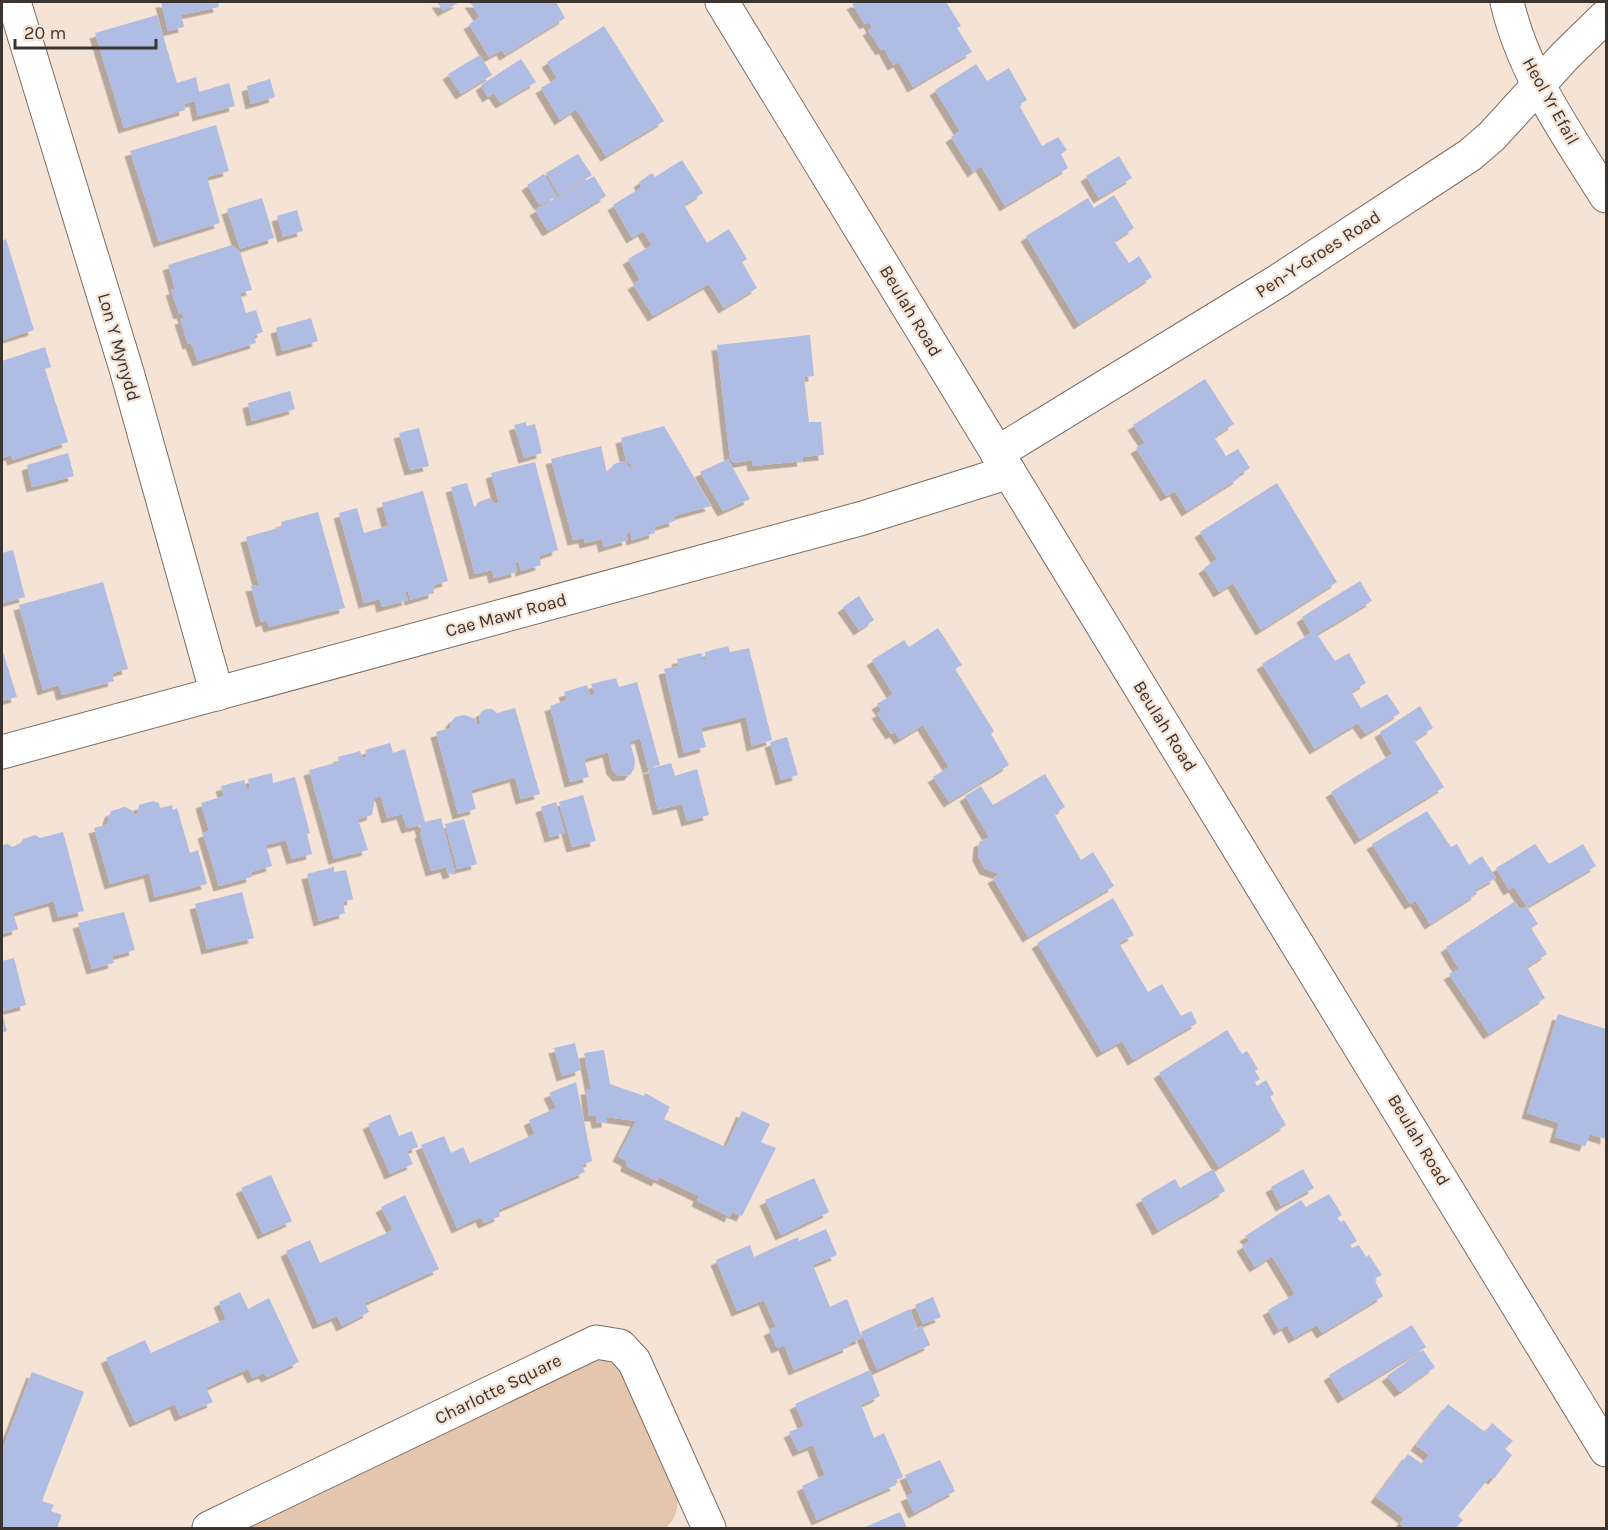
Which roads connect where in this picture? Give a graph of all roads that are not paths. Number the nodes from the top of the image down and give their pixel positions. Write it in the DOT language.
graph roads {
  1 [pos="14,2"];
  2 [pos="722,2"];
  3 [pos="1507,2"];
  4 [pos="1606,16"];
  5 [pos="1539,85"];
  6 [pos="1606,195"];
  7 [pos="1003,463"];
  8 [pos="217,694"];
  9 [pos="2,752"];
  10 [pos="1606,1450"];
  11 [pos="702,1524"];
  12 [pos="209,1528"];
  1 -- 8 [label="street, Lon Y Mynydd"];
  2 -- 7 [label="street, Beulah Road"];
  3 -- 5 [label="street, Heol Yr Efail"];
  4 -- 5 [label="street, Pen-Y-Groes Road"];
  5 -- 6 [label="street, Heol Yr Efail"];
  5 -- 7 [label="street, Pen-Y-Groes Road"];
  7 -- 8 [label="street, Cae Mawr Road"];
  7 -- 10 [label="street, Beulah Road"];
  8 -- 9 [label="street, Cae Mawr Road"];
  11 -- 12 [label="street, Charlotte Square"];
}
